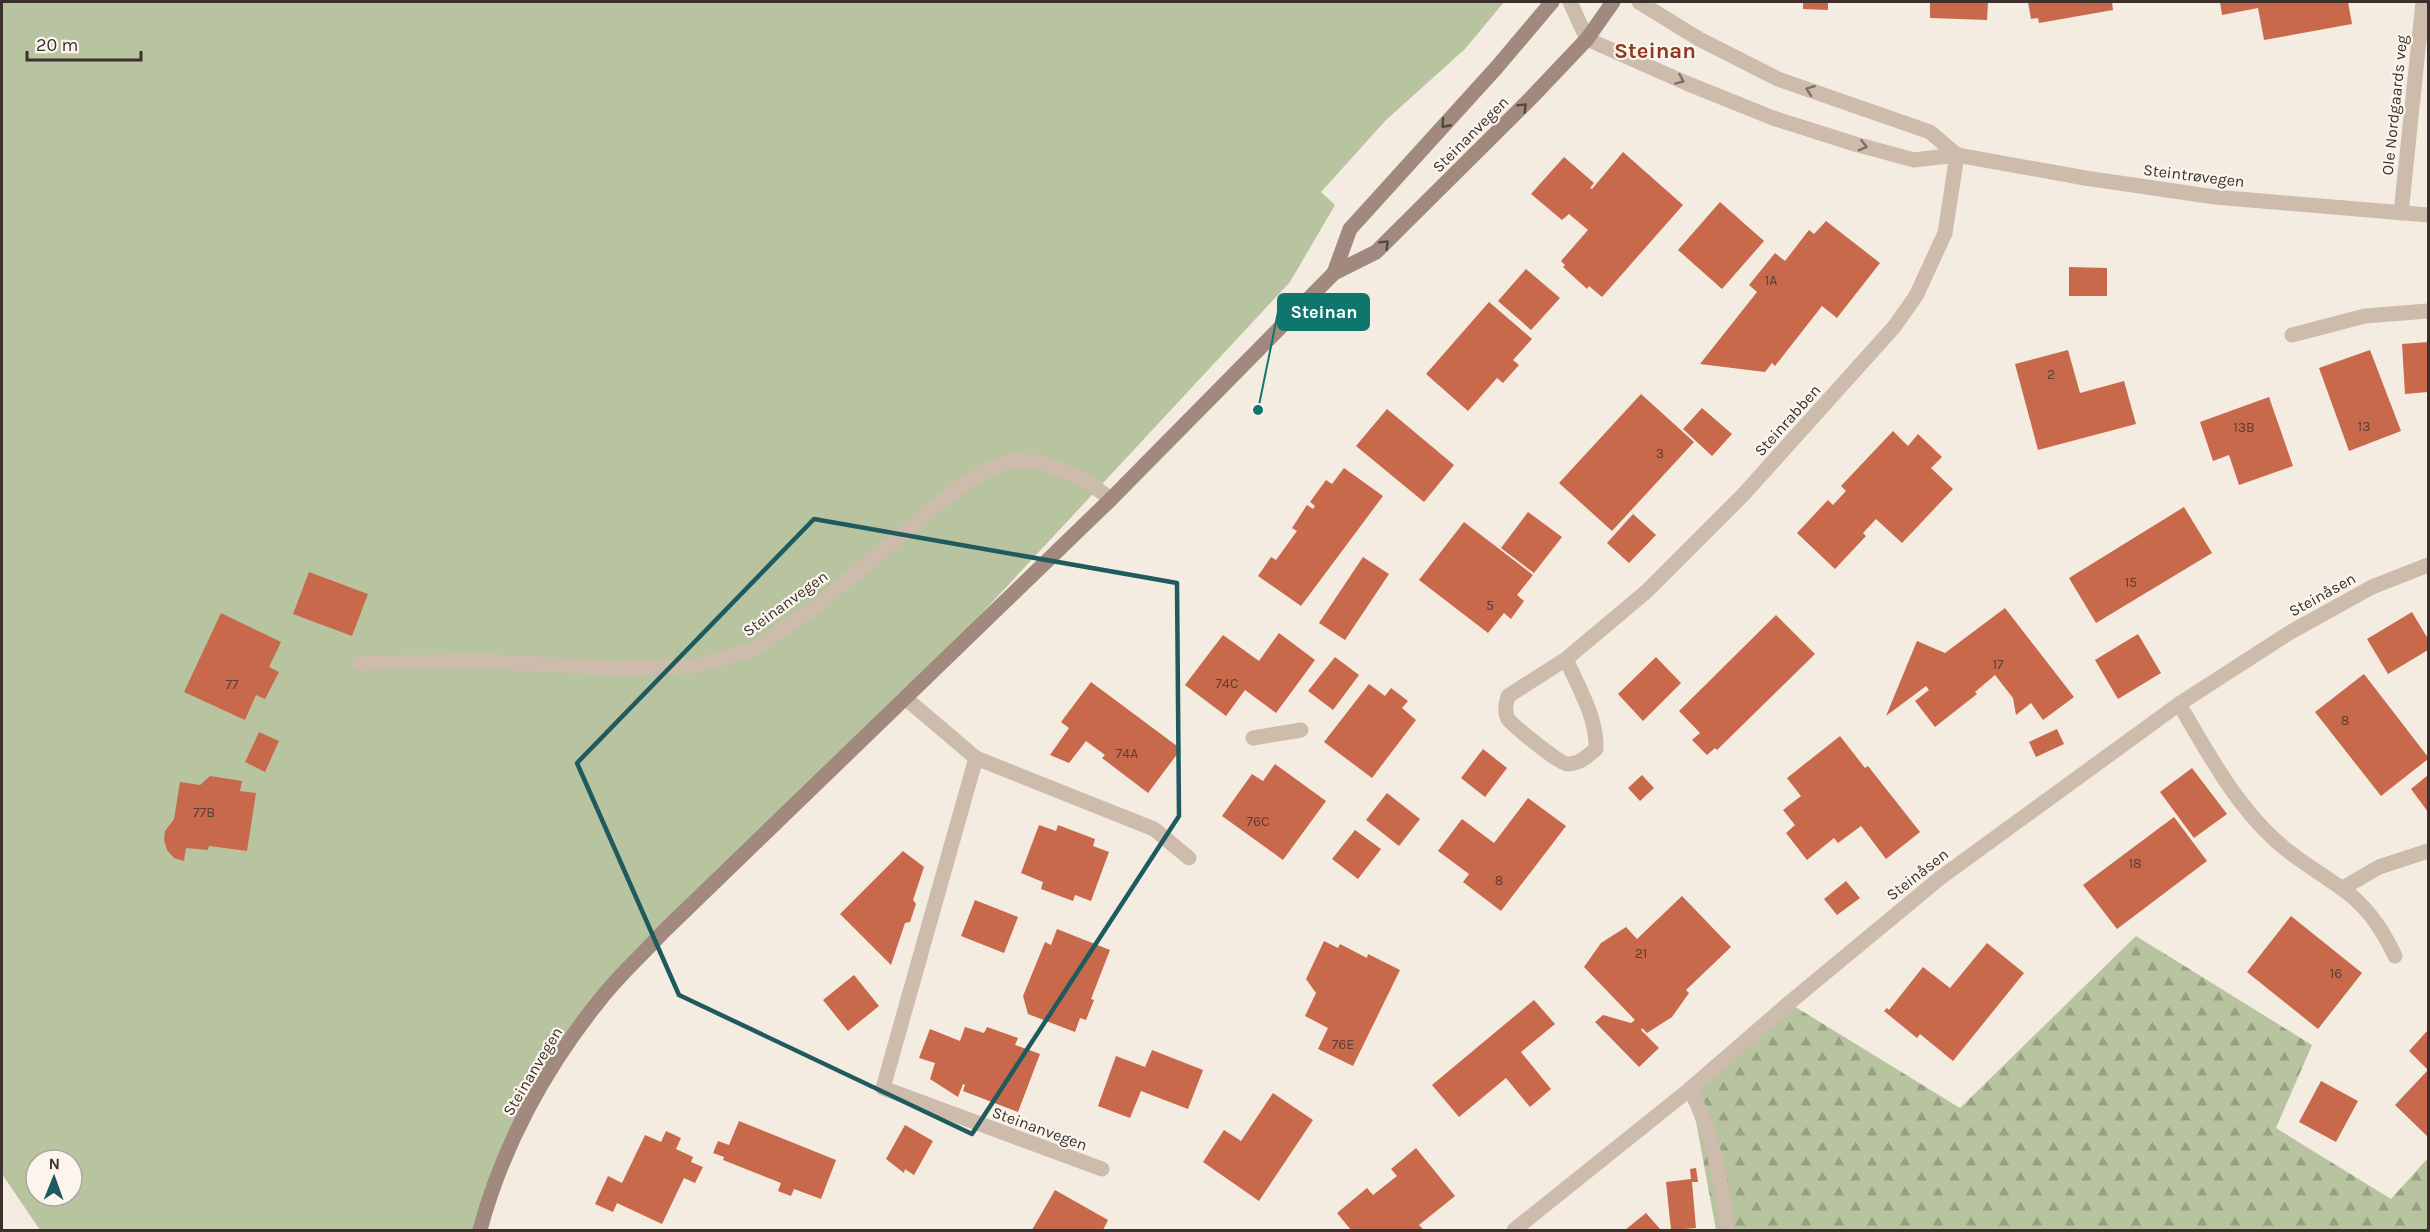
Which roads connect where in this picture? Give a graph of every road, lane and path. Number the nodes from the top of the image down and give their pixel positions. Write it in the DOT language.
graph roads {
  1 [pos="1552,2"];
  2 [pos="1570,2"];
  3 [pos="1613,2"];
  4 [pos="1639,2"];
  5 [pos="2423,2"];
  6 [pos="1587,39"];
  7 [pos="1957,155"];
  8 [pos="2401,213"];
  9 [pos="2428,215"];
  10 [pos="1334,273"];
  11 [pos="2428,311"];
  12 [pos="2292,335"];
  13 [pos="1111,500"];
  14 [pos="2428,565"];
  15 [pos="1566,660"];
  16 [pos="360,663"];
  17 [pos="904,697"];
  18 [pos="2179,704"];
  19 [pos="1301,730"];
  20 [pos="1253,738"];
  21 [pos="976,758"];
  22 [pos="2428,851"];
  23 [pos="1189,858"];
  24 [pos="2343,888"];
  25 [pos="2395,956"];
  26 [pos="1690,1089"];
  27 [pos="1102,1169"];
  28 [pos="480,1230"];
  29 [pos="1514,1230"];
  30 [pos="1728,1230"];
  1 -- 10 [label="main road, Steinanvegen, one-way"];
  2 -- 6 [label="street"];
  3 -- 6 [label="main road, Steinanvegen"];
  7 -- 4 [label="street, one-way"];
  5 -- 8 [label="street, Ole Nordgaards veg"];
  6 -- 7 [label="street, Steintrøvegen, one-way"];
  10 -- 6 [label="main road, Steinanvegen, one-way"];
  7 -- 8 [label="street, Steintrøvegen"];
  7 -- 15 [label="street, Steinrabben"];
  8 -- 9 [label="street, Steintrøvegen"];
  10 -- 13 [label="main road, Steinanvegen"];
  11 -- 12 [label="street"];
  13 -- 16 [label="street, Steinanvegen"];
  13 -- 17 [label="main road, Steinanvegen"];
  14 -- 18 [label="street, Steinåsen"];
  15 -- 15 [label="street, Steinrabben"];
  17 -- 21 [label="street"];
  17 -- 28 [label="main road, Steinanvegen"];
  18 -- 24 [label="street"];
  18 -- 26 [label="street, Steinåsen"];
  19 -- 20 [label="street"];
  21 -- 23 [label="street"];
  21 -- 27 [label="street, Steinanvegen"];
  22 -- 24 [label="street"];
  24 -- 25 [label="street"];
  26 -- 29 [label="street, Steinåsen"];
  26 -- 30 [label="street"];
}
